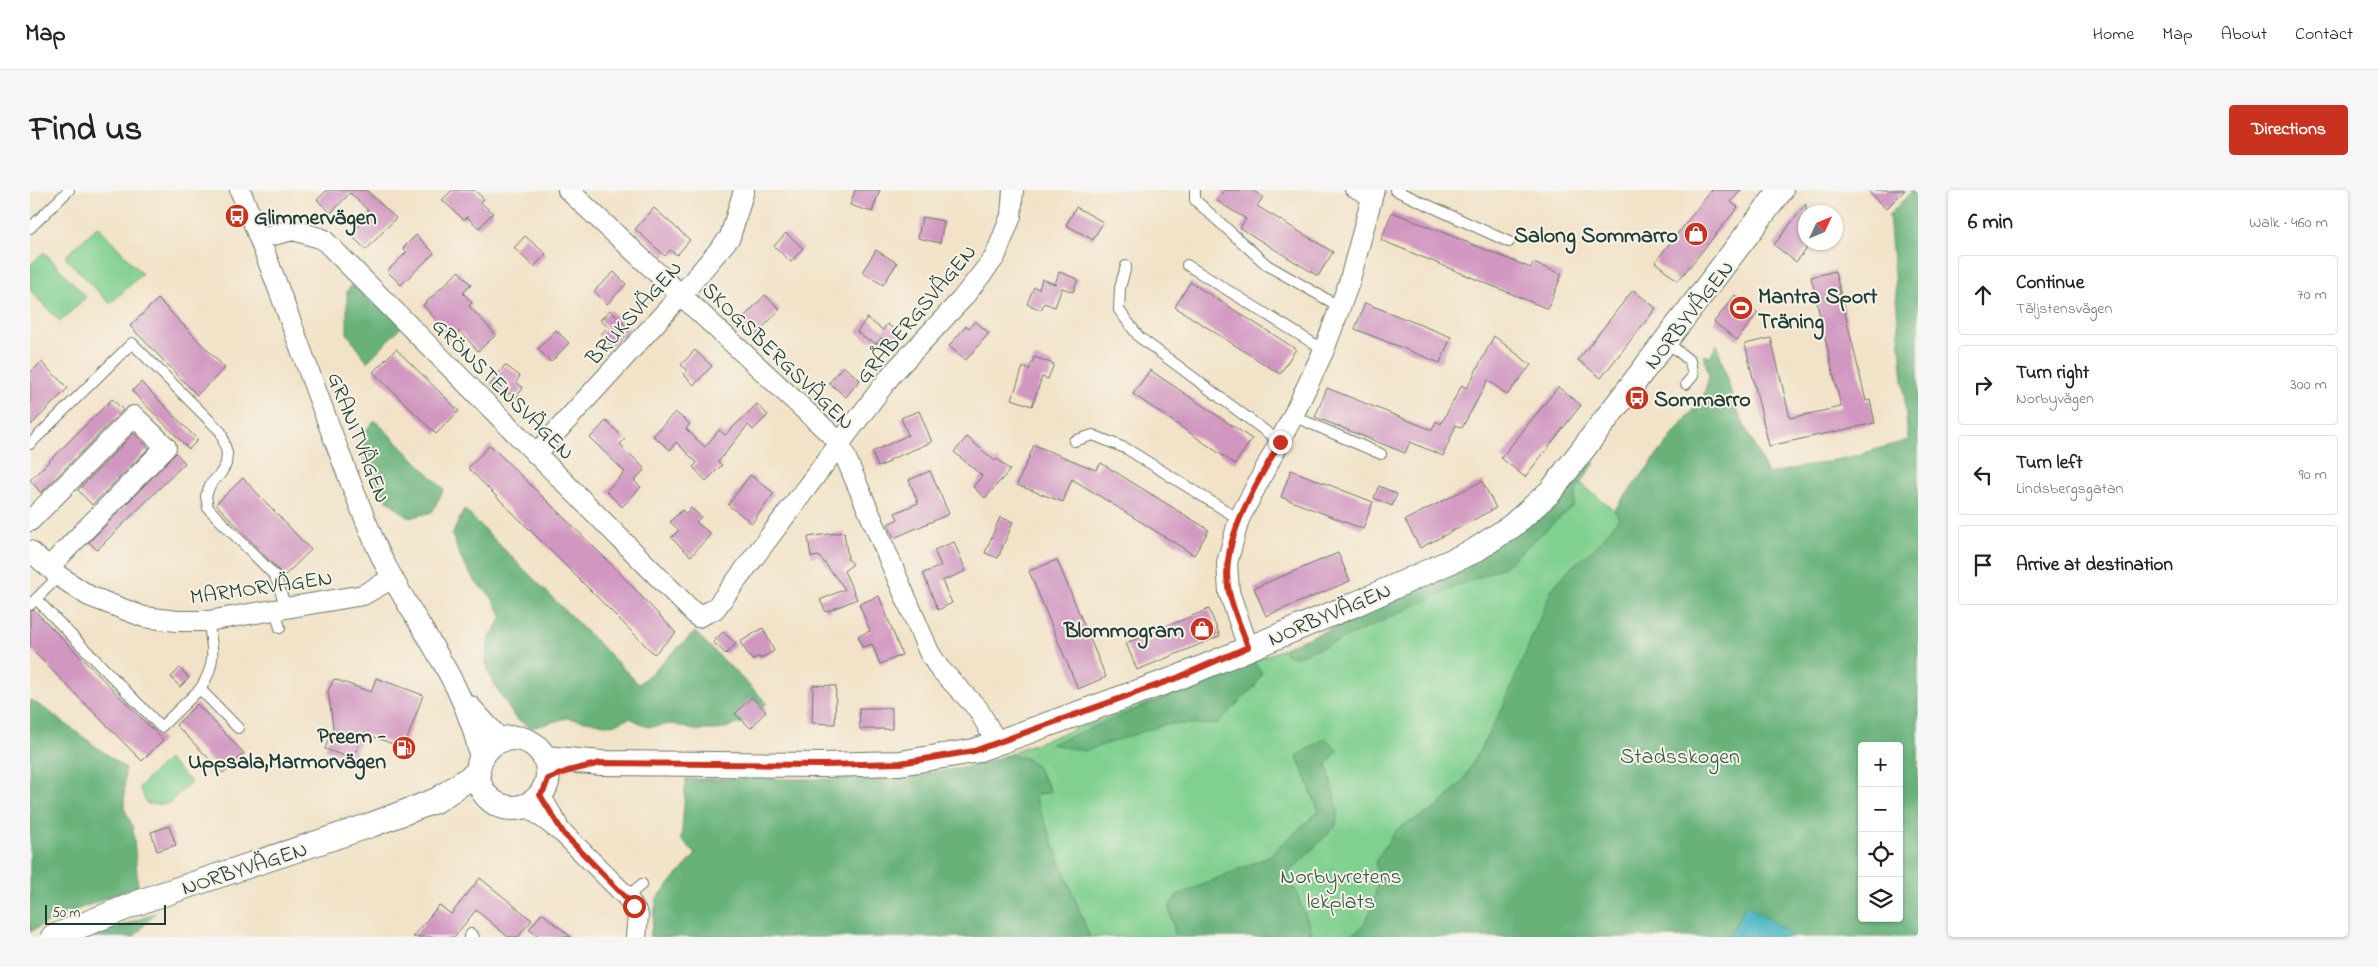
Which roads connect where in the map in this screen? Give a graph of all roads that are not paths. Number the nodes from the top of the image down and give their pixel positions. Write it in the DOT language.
graph roads {
  1 [pos="69,190"];
  2 [pos="240,190"];
  3 [pos="568,190"];
  4 [pos="744,190"];
  5 [pos="1013,190"];
  6 [pos="1195,190"];
  7 [pos="1350,190"];
  8 [pos="1395,190"];
  9 [pos="1781,190"];
  10 [pos="1373,196"];
  11 [pos="30,228"];
  12 [pos="260,238"];
  13 [pos="1509,242"];
  14 [pos="1187,265"];
  15 [pos="1126,266"];
  16 [pos="682,294"];
  17 [pos="1340,307"];
  18 [pos="1667,342"];
  19 [pos="1324,350"];
  20 [pos="1686,384"];
  21 [pos="1293,416"];
  22 [pos="1074,441"];
  23 [pos="839,442"];
  24 [pos="1280,442"];
  25 [pos="30,444"];
  26 [pos="536,454"];
  27 [pos="1381,454"];
  28 [pos="1239,519"];
  29 [pos="30,521"];
  30 [pos="30,551"];
  31 [pos="54,572"];
  32 [pos="393,578"];
  33 [pos="33,602"];
  34 [pos="280,615"];
  35 [pos="698,616"];
  36 [pos="208,621"];
  37 [pos="1248,647"];
  38 [pos="200,689"];
  39 [pos="457,691"];
  40 [pos="238,728"];
  41 [pos="500,739"];
  42 [pos="997,744"];
  43 [pos="481,776"];
  44 [pos="540,784"];
  45 [pos="642,884"];
  46 [pos="628,898"];
  47 [pos="53,937"];
  48 [pos="469,937"];
  49 [pos="474,937"];
  50 [pos="636,937"];
  1 -- 11 [label="lane"];
  2 -- 12 [label="street, GRANITVÄGEN"];
  3 -- 16 [label="street, SKOGSBERGSVÄGEN"];
  4 -- 16 [label="street, BRUKSVÄGEN"];
  5 -- 23 [label="street, GRÅBERGSVÄGEN"];
  6 -- 17 [label="lane"];
  7 -- 10 [label="lane"];
  8 -- 13 [label="lane"];
  9 -- 18 [label="street, NORBYVÄGEN"];
  10 -- 17 [label="street"];
  12 -- 26 [label="street, GRÖNSTENSVÄGEN"];
  12 -- 32 [label="street, GRANITVÄGEN"];
  14 -- 19 [label="lane"];
  15 -- 24 [label="lane"];
  16 -- 23 [label="street, SKOGSBERGSVÄGEN"];
  16 -- 26 [label="street, BRUKSVÄGEN"];
  17 -- 19 [label="street"];
  18 -- 20 [label="lane"];
  18 -- 37 [label="street, NORBYVÄGEN"];
  19 -- 21 [label="street"];
  21 -- 24 [label="street"];
  21 -- 27 [label="lane"];
  22 -- 28 [label="lane"];
  23 -- 35 [label="street, GRÅBERGSVÄGEN"];
  23 -- 42 [label="street, SKOGSBERGSVÄGEN"];
  24 -- 28 [label="street"];
  25 -- 34 [label="lane"];
  26 -- 35 [label="street, GRÖNSTENSVÄGEN"];
  28 -- 37 [label="street"];
  29 -- 31 [label="street"];
  30 -- 31 [label="street, MARMORVÄGEN"];
  31 -- 33 [label="lane"];
  31 -- 36 [label="street, MARMORVÄGEN"];
  32 -- 34 [label="street, MARMORVÄGEN"];
  32 -- 39 [label="street, GRANITVÄGEN"];
  33 -- 38 [label="lane"];
  34 -- 36 [label="street, MARMORVÄGEN"];
  36 -- 38 [label="lane"];
  37 -- 42 [label="street, NORBYVÄGEN"];
  38 -- 40 [label="lane"];
  39 -- 41 [label="street, GRANITVÄGEN"];
  39 -- 43 [label="street, GRANITVÄGEN"];
  41 -- 43 [label="street"];
  41 -- 44 [label="street"];
  42 -- 44 [label="street, NORBYVÄGEN"];
  43 -- 44 [label="street"];
  43 -- 47 [label="street, NORBYVÄGEN"];
  44 -- 46 [label="street"];
  45 -- 46 [label="lane"];
  46 -- 50 [label="street"];
  48 -- 49 [label="lane"];
}
